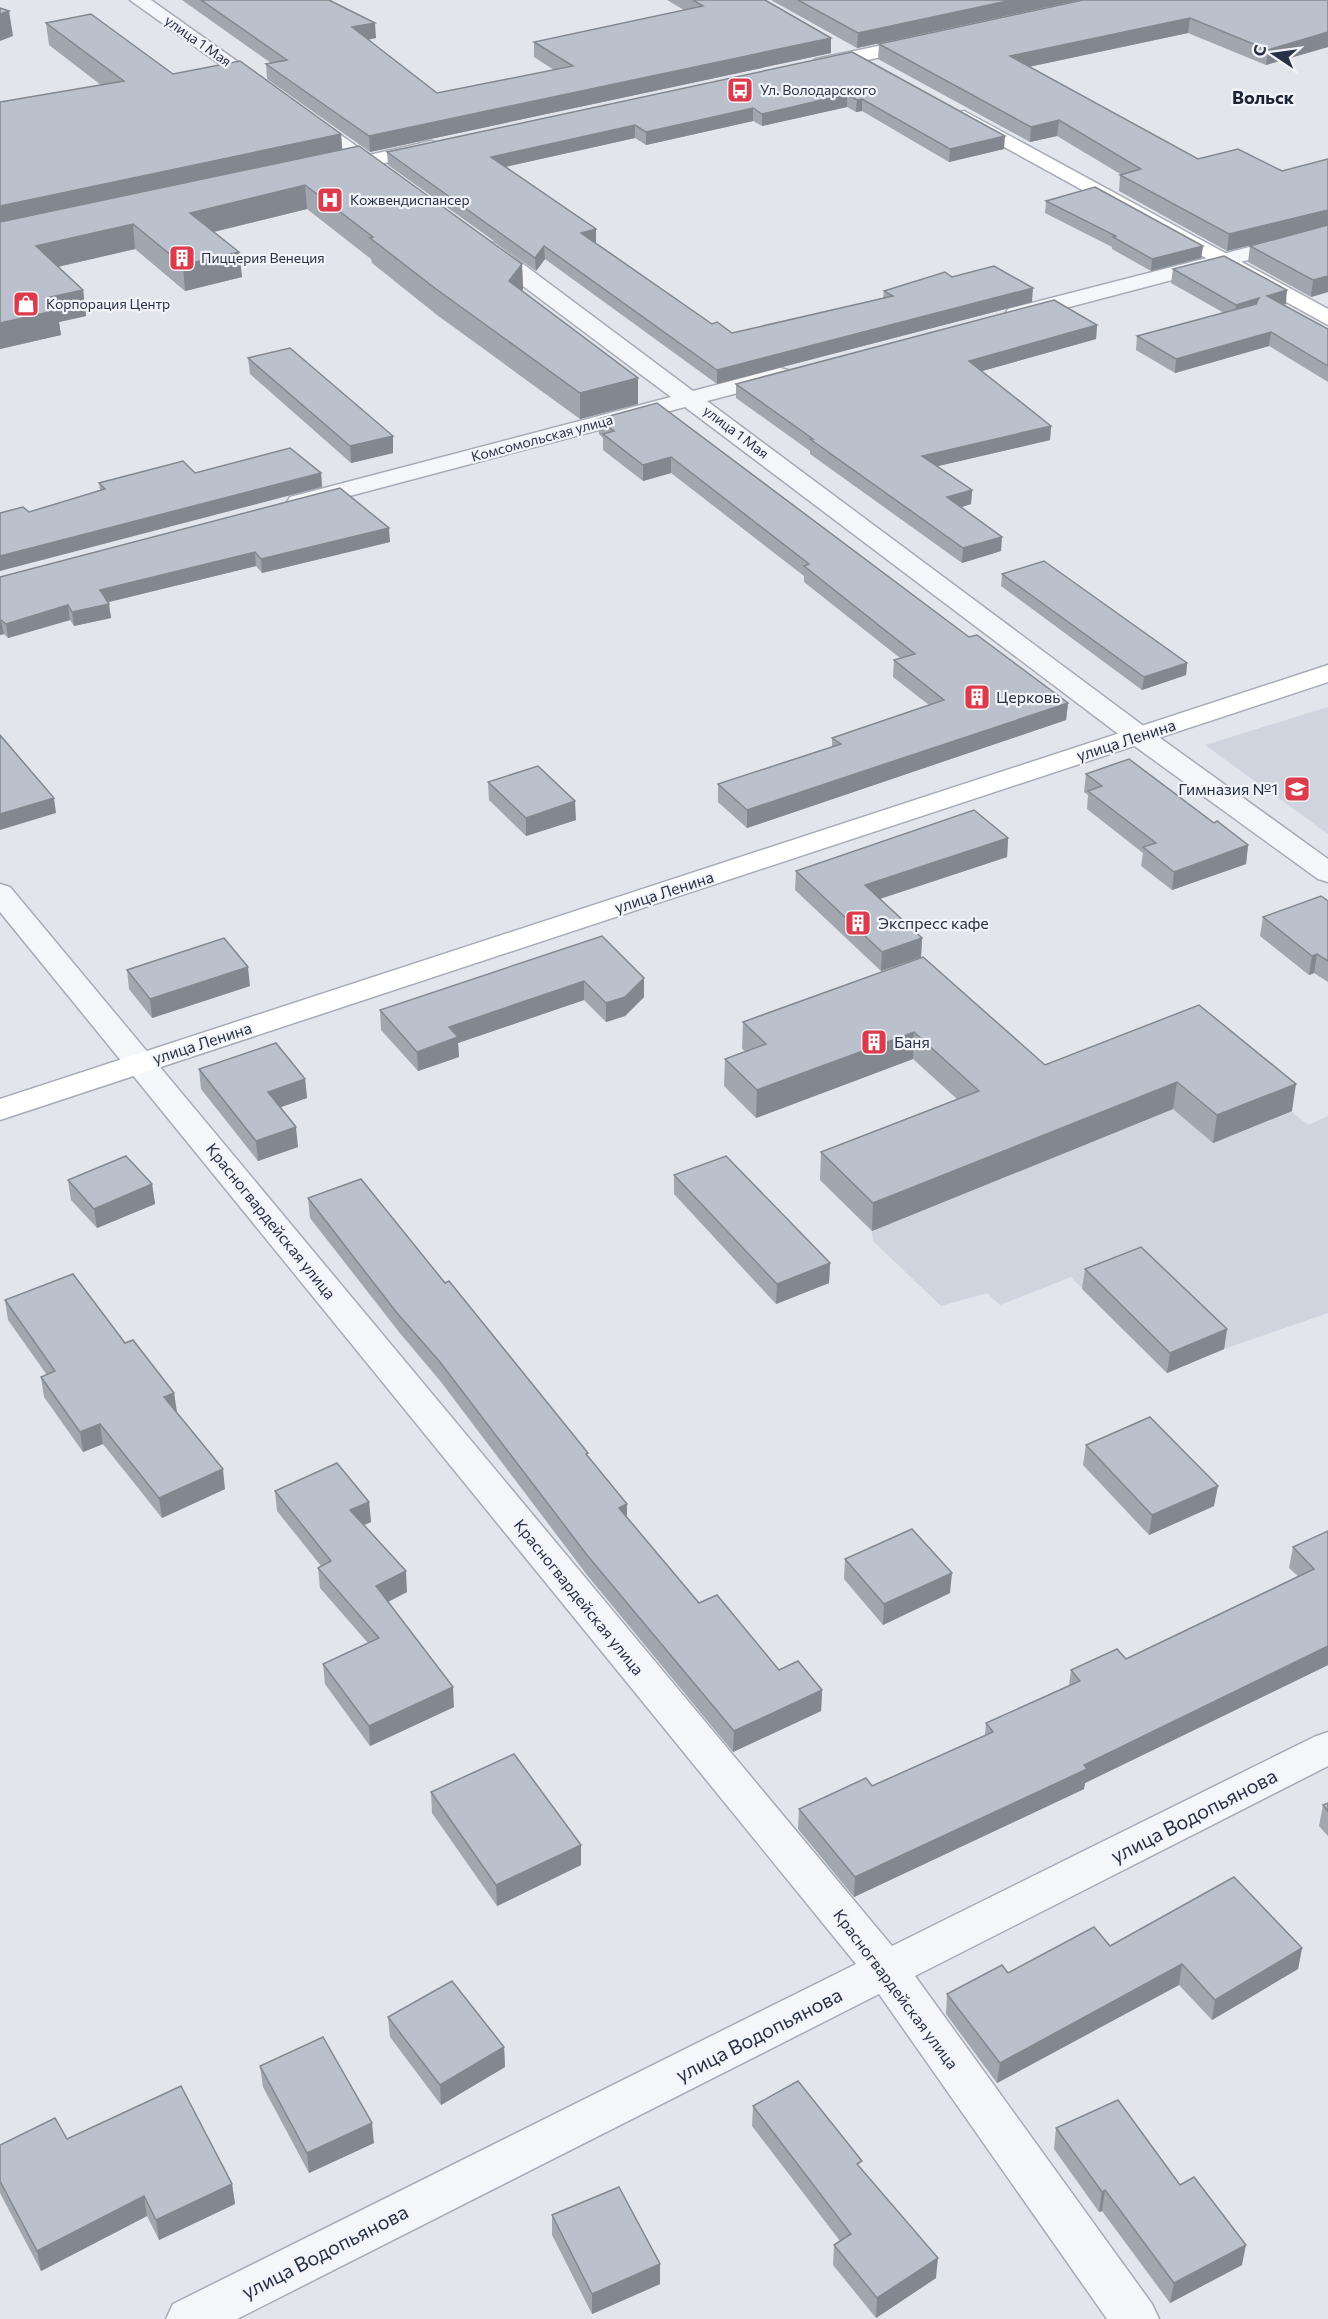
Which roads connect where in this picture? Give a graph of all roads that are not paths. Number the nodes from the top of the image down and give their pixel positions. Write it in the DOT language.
graph roads {
  1 [pos="139,0"];
  2 [pos="934,40"];
  3 [pos="825,41"];
  4 [pos="854,57"];
  5 [pos="797,70"];
  6 [pos="880,71"];
  7 [pos="942,105"];
  8 [pos="452,143"];
  9 [pos="368,161"];
  10 [pos="312,173"];
  11 [pos="402,185"];
  12 [pos="1328,233"];
  13 [pos="470,235"];
  14 [pos="1224,259"];
  15 [pos="1328,318"];
  16 [pos="993,320"];
  17 [pos="807,368"];
  18 [pos="692,399"];
  19 [pos="277,508"];
  20 [pos="1328,673"];
  21 [pos="1139,736"];
  22 [pos="1328,873"];
  23 [pos="0,893"];
  24 [pos="141,1063"];
  25 [pos="0,1110"];
  26 [pos="1328,1748"];
  27 [pos="887,1971"];
  28 [pos="190,2319"];
  29 [pos="1135,2319"];
  1 -- 9 [label="street, улица 1 Мая"];
  2 -- 4 [label="street"];
  3 -- 4 [label="street"];
  4 -- 5 [label="street"];
  4 -- 6 [label="street"];
  7 -- 14 [label="street"];
  8 -- 9 [label="street"];
  9 -- 10 [label="street"];
  9 -- 11 [label="street, улица 1 Мая"];
  12 -- 14 [label="street"];
  13 -- 18 [label="street, улица 1 Мая"];
  14 -- 15 [label="street"];
  14 -- 16 [label="street"];
  17 -- 18 [label="street, Комсомольская улица"];
  18 -- 19 [label="street, Комсомольская улица"];
  18 -- 21 [label="street, улица 1 Мая"];
  20 -- 21 [label="street, улица Ленина"];
  21 -- 22 [label="street, улица 1 Мая"];
  21 -- 24 [label="street, улица Ленина"];
  23 -- 24 [label="street, Красногвардейская улица"];
  24 -- 25 [label="street, улица Ленина"];
  24 -- 27 [label="street, Красногвардейская улица"];
  26 -- 27 [label="street, улица Водопьянова"];
  27 -- 28 [label="street, улица Водопьянова"];
  27 -- 29 [label="street, Красногвардейская улица"];
}
